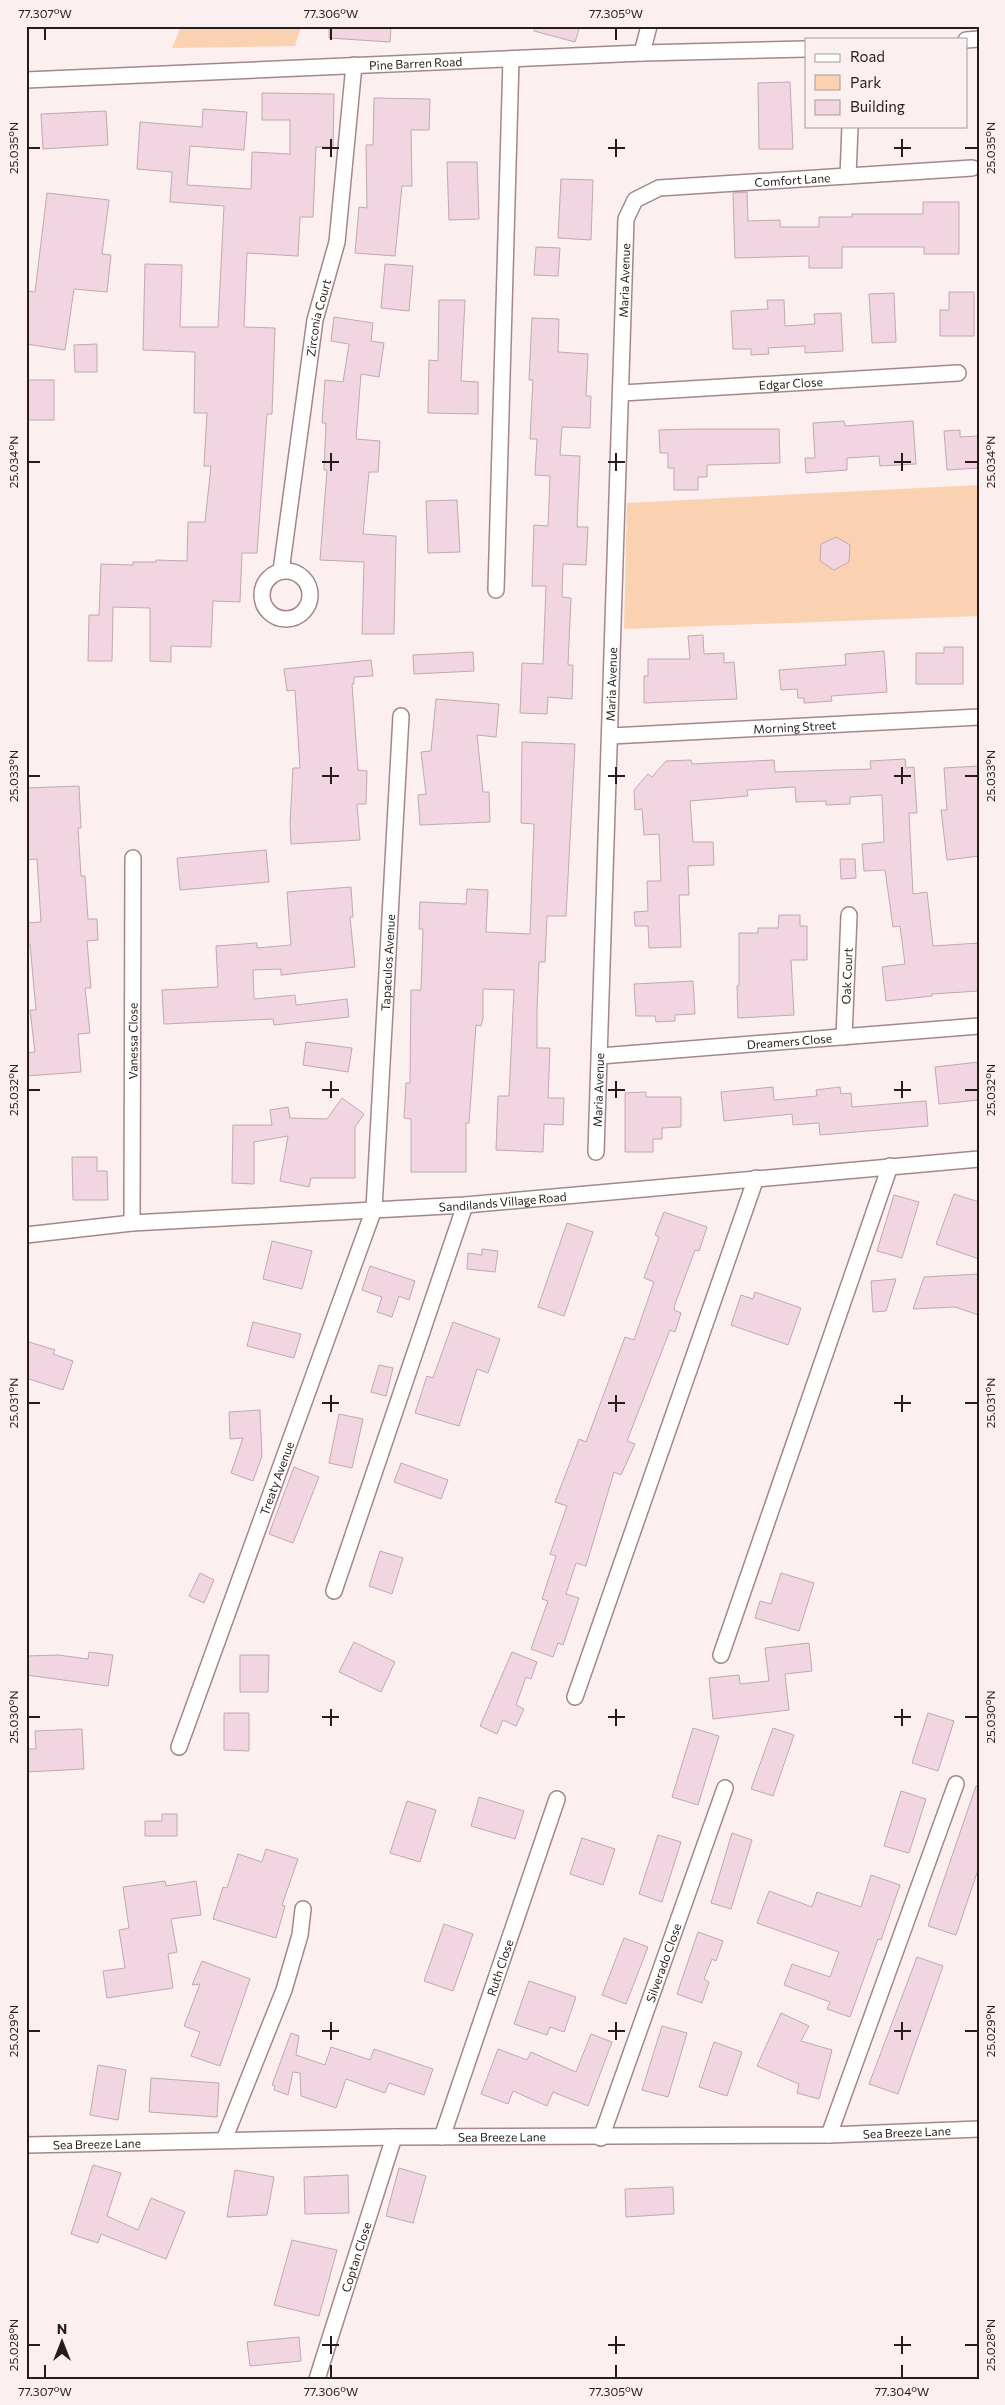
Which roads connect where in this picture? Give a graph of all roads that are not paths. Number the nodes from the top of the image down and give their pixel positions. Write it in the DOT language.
graph roads {
  1 [pos="649,26"];
  2 [pos="805,49"];
  3 [pos="642,53"];
  4 [pos="511,59"];
  5 [pos="354,66"];
  6 [pos="26,80"];
  7 [pos="850,128"];
  8 [pos="972,168"];
  9 [pos="848,176"];
  10 [pos="626,219"];
  11 [pos="958,373"];
  12 [pos="622,393"];
  13 [pos="281,571"];
  14 [pos="496,590"];
  15 [pos="401,716"];
  16 [pos="979,717"];
  17 [pos="611,736"];
  18 [pos="133,858"];
  19 [pos="849,915"];
  20 [pos="979,1026"];
  21 [pos="844,1037"];
  22 [pos="600,1056"];
  23 [pos="596,1152"];
  24 [pos="979,1160"];
  25 [pos="890,1166"];
  26 [pos="756,1178"];
  27 [pos="465,1205"];
  28 [pos="374,1209"];
  29 [pos="132,1223"];
  30 [pos="26,1235"];
  31 [pos="334,1592"];
  32 [pos="721,1655"];
  33 [pos="575,1697"];
  34 [pos="179,1747"];
  35 [pos="956,1784"];
  36 [pos="725,1788"];
  37 [pos="557,1799"];
  38 [pos="303,1909"];
  39 [pos="979,2129"];
  40 [pos="830,2135"];
  41 [pos="394,2137"];
  42 [pos="442,2137"];
  43 [pos="601,2138"];
  44 [pos="224,2140"];
  45 [pos="26,2145"];
  46 [pos="317,2379"];
  1 -- 3 [label="street"];
  2 -- 3 [label="street, Pine Barren Road"];
  3 -- 4 [label="street, Pine Barren Road"];
  4 -- 5 [label="street, Pine Barren Road"];
  4 -- 14 [label="street"];
  5 -- 6 [label="street, Pine Barren Road"];
  5 -- 13 [label="street, Zirconia Court"];
  7 -- 9 [label="street"];
  8 -- 9 [label="street, Comfort Lane"];
  9 -- 10 [label="street, Comfort Lane"];
  10 -- 12 [label="street, Maria Avenue"];
  11 -- 12 [label="street, Edgar Close"];
  12 -- 17 [label="street, Maria Avenue"];
  15 -- 28 [label="street, Tapaculos Avenue"];
  16 -- 17 [label="street, Morning Street"];
  17 -- 22 [label="street, Maria Avenue"];
  18 -- 29 [label="street, Vanessa Close"];
  19 -- 21 [label="street, Oak Court"];
  20 -- 21 [label="street, Dreamers Close"];
  21 -- 22 [label="street, Dreamers Close"];
  22 -- 23 [label="street, Maria Avenue"];
  24 -- 25 [label="street, Sandilands Village Road"];
  25 -- 26 [label="street, Sandilands Village Road"];
  25 -- 32 [label="street"];
  26 -- 27 [label="street, Sandilands Village Road"];
  26 -- 33 [label="street"];
  27 -- 28 [label="street, Sandilands Village Road"];
  27 -- 31 [label="street"];
  28 -- 29 [label="street, Sandilands Village Road"];
  28 -- 34 [label="street, Treaty Avenue"];
  29 -- 30 [label="street, Sandilands Village Road"];
  35 -- 40 [label="street"];
  36 -- 43 [label="street, Silverado Close"];
  37 -- 42 [label="street, Ruth Close"];
  38 -- 44 [label="street"];
  39 -- 40 [label="street, Sea Breeze Lane"];
  40 -- 43 [label="street, Sea Breeze Lane"];
  41 -- 42 [label="street, Sea Breeze Lane"];
  41 -- 44 [label="street, Sea Breeze Lane"];
  41 -- 46 [label="street, Coptan Close"];
  42 -- 43 [label="street, Sea Breeze Lane"];
  44 -- 45 [label="street, Sea Breeze Lane"];
}
